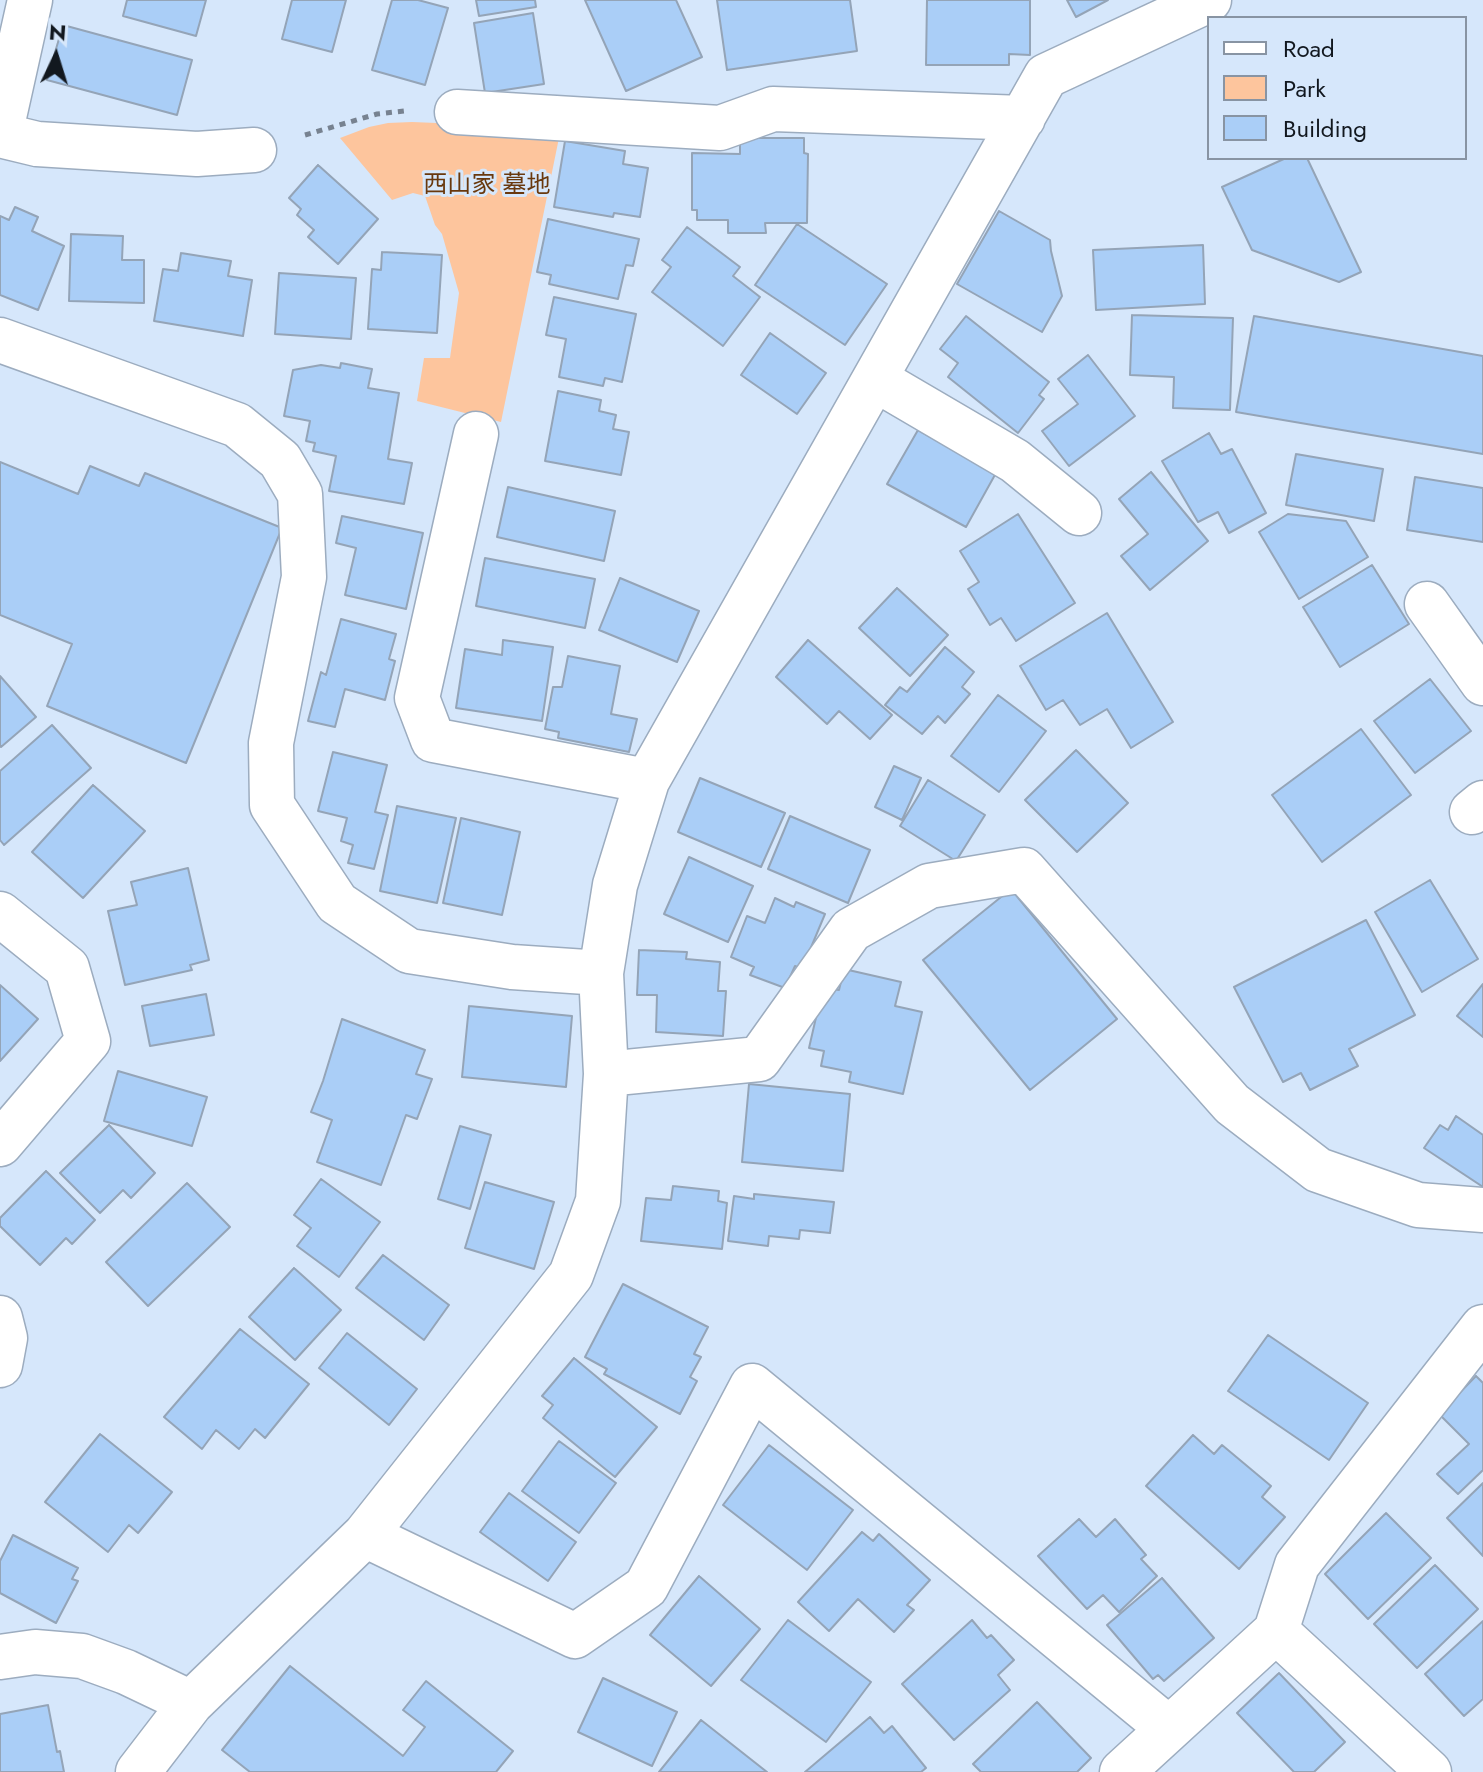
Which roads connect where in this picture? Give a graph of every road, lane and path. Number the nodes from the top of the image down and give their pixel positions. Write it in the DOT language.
graph roads {
  1 [pos="30,0"];
  2 [pos="1209,0"];
  3 [pos="457,112"];
  4 [pos="1023,118"];
  5 [pos="0,135"];
  6 [pos="254,150"];
  7 [pos="0,340"];
  8 [pos="875,379"];
  9 [pos="476,434"];
  10 [pos="1079,513"];
  11 [pos="1427,604"];
  12 [pos="1483,683"];
  13 [pos="647,781"];
  14 [pos="0,914"];
  15 [pos="601,973"];
  16 [pos="606,1074"];
  17 [pos="0,1144"];
  18 [pos="1483,1210"];
  19 [pos="0,1318"];
  20 [pos="1483,1327"];
  21 [pos="0,1365"];
  22 [pos="365,1535"];
  23 [pos="1276,1631"];
  24 [pos="0,1657"];
  25 [pos="191,1703"];
  26 [pos="1168,1728"];
  27 [pos="138,1772"];
  28 [pos="1122,1772"];
  29 [pos="1429,1772"];
  1 -- 5 [label="street"];
  2 -- 4 [label="street"];
  3 -- 4 [label="street"];
  3 -- 6 [label="path"];
  4 -- 8 [label="street"];
  5 -- 6 [label="street"];
  7 -- 15 [label="street"];
  8 -- 10 [label="street"];
  8 -- 13 [label="street"];
  9 -- 13 [label="street"];
  11 -- 12 [label="street"];
  13 -- 15 [label="street"];
  14 -- 17 [label="street"];
  15 -- 16 [label="street"];
  16 -- 18 [label="street"];
  16 -- 22 [label="street"];
  19 -- 21 [label="street"];
  20 -- 23 [label="street"];
  22 -- 25 [label="street"];
  22 -- 26 [label="street"];
  23 -- 26 [label="street"];
  23 -- 29 [label="street"];
  24 -- 25 [label="street"];
  25 -- 27 [label="street"];
  26 -- 28 [label="street"];
}
